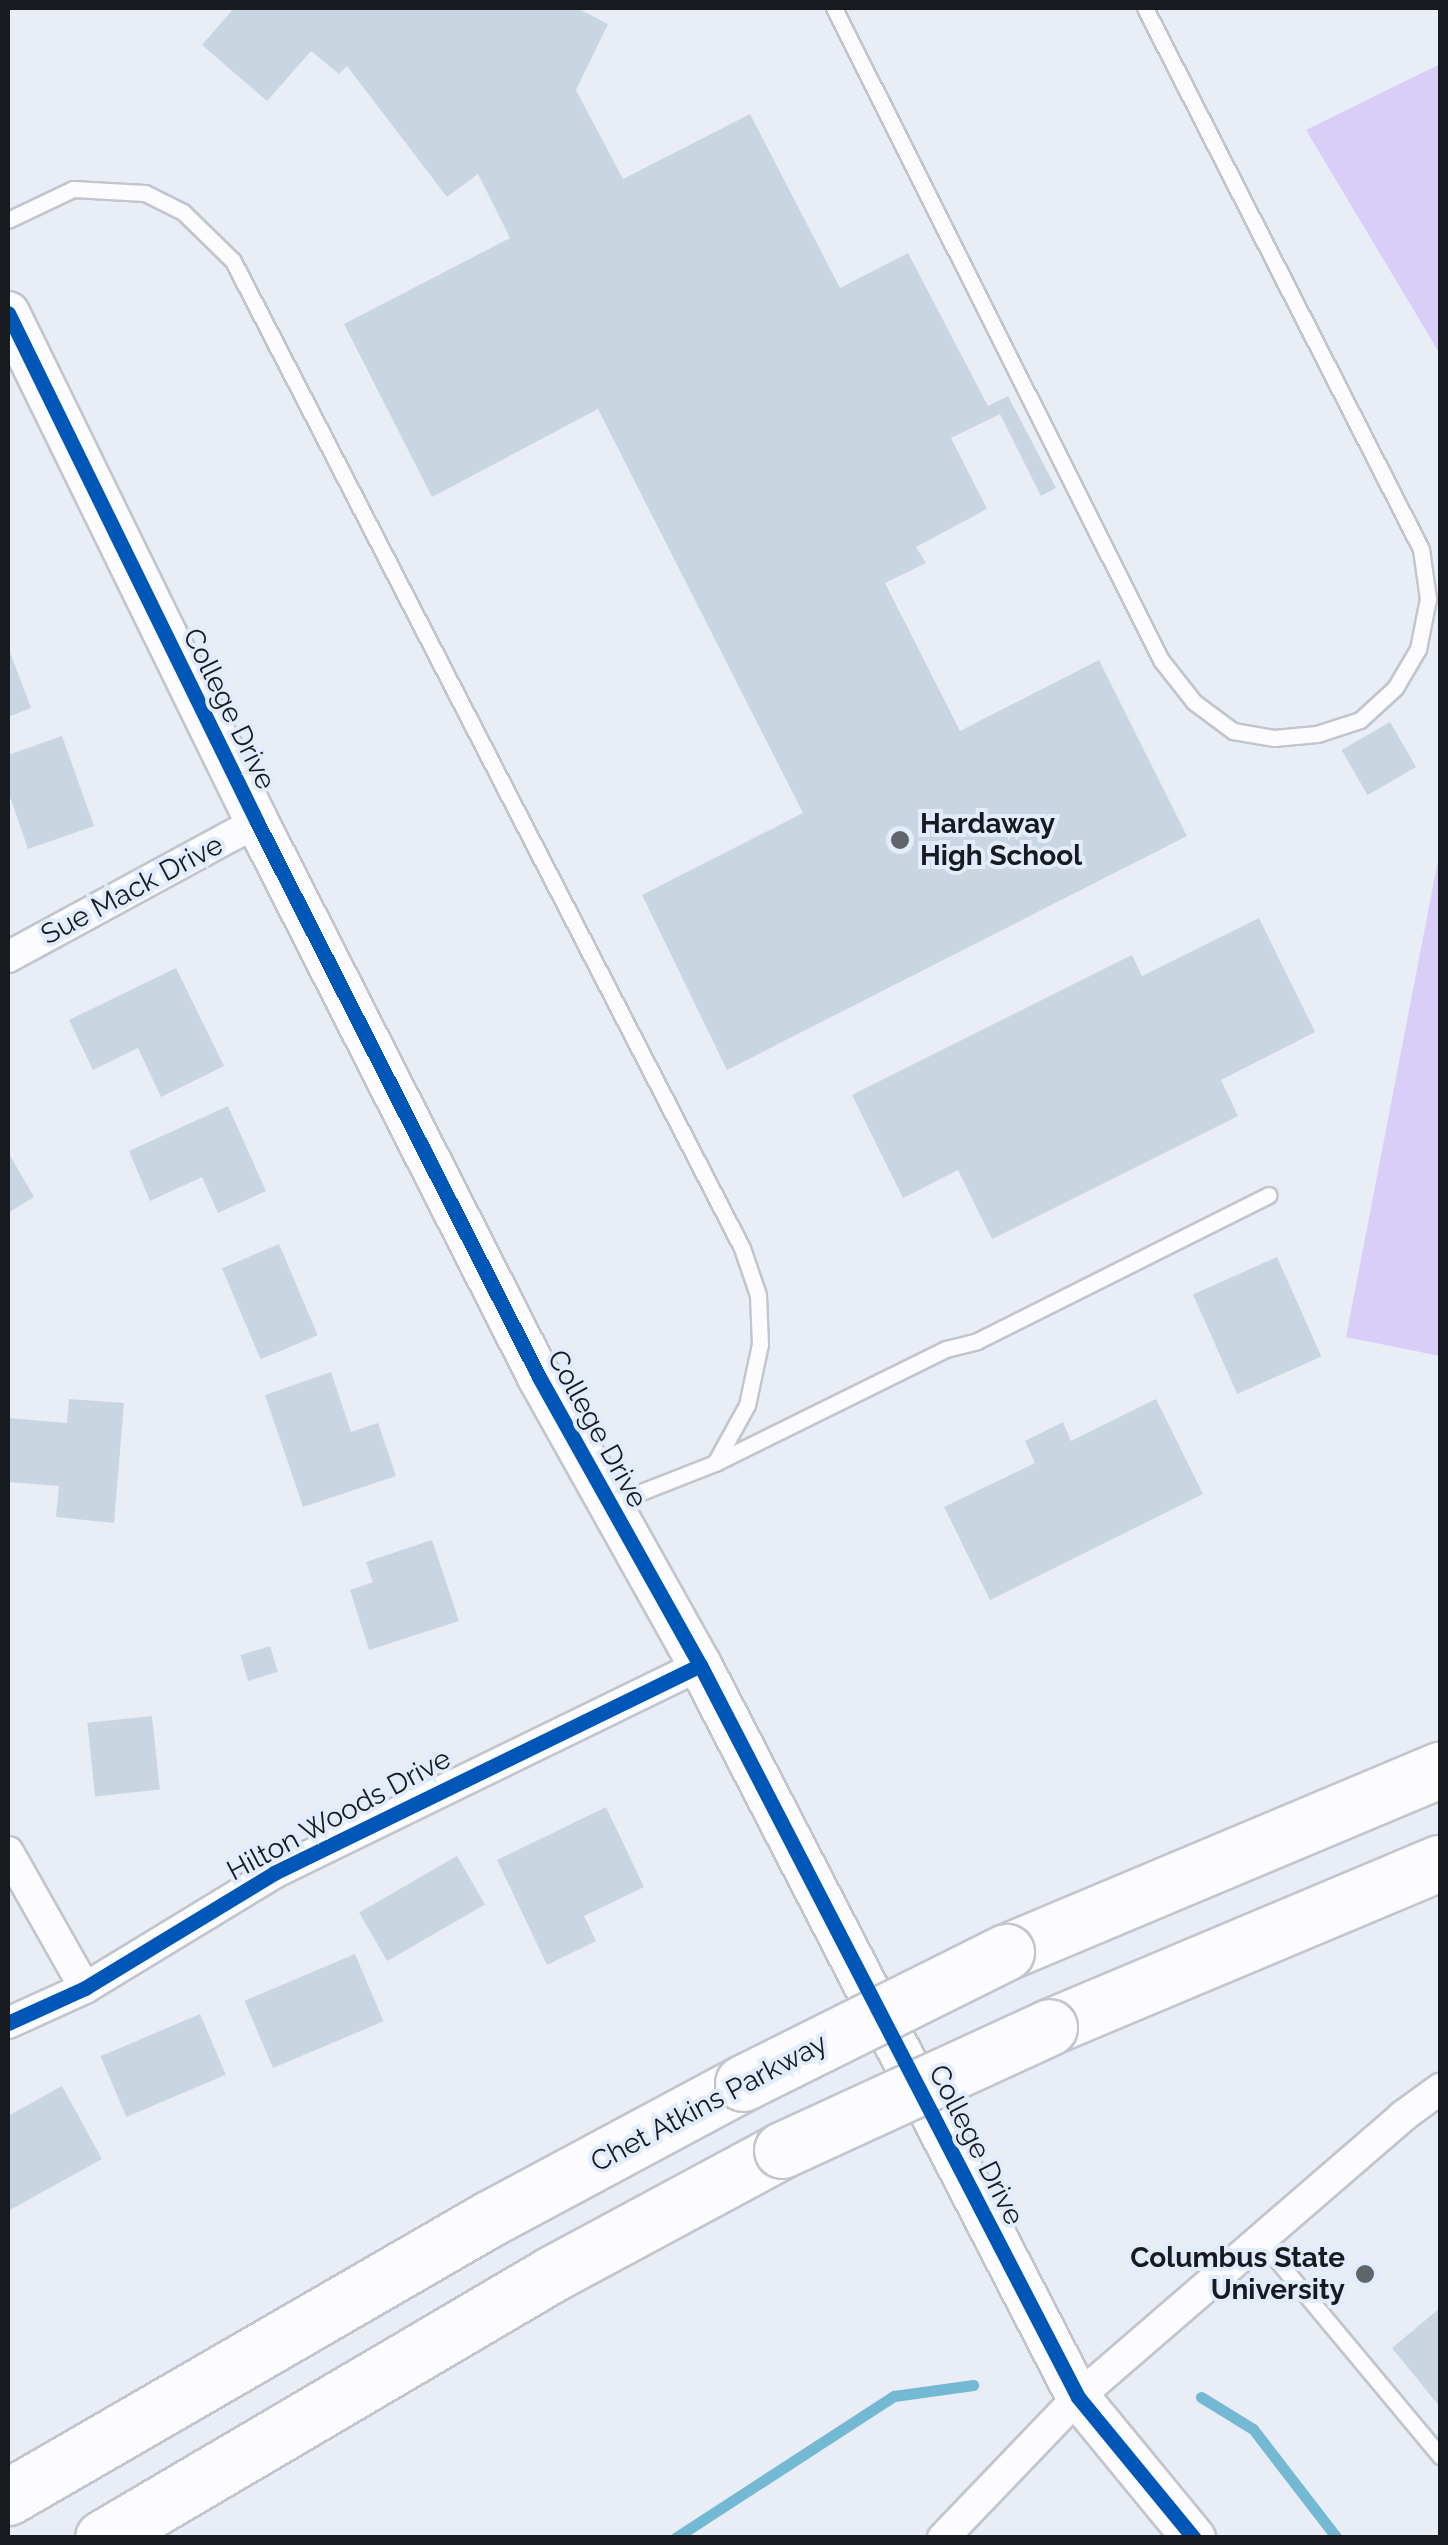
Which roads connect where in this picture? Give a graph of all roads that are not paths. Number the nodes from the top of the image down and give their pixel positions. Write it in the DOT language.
graph roads {
  1 [pos="834,8"];
  2 [pos="1145,8"];
  3 [pos="8,220"];
  4 [pos="8,313"];
  5 [pos="257,822"];
  6 [pos="8,957"];
  7 [pos="1270,1195"];
  8 [pos="715,1463"];
  9 [pos="610,1504"];
  10 [pos="700,1664"];
  11 [pos="1440,1770"];
  12 [pos="8,1852"];
  13 [pos="1440,1862"];
  14 [pos="85,1988"];
  15 [pos="8,2023"];
  16 [pos="1440,2089"];
  17 [pos="1261,2242"];
  18 [pos="1078,2396"];
  19 [pos="1440,2456"];
  20 [pos="8,2497"];
  21 [pos="103,2538"];
  22 [pos="943,2538"];
  23 [pos="1194,2538"];
  1 -- 2 [label="lane"];
  3 -- 8 [label="lane"];
  4 -- 5 [label="street, College Drive"];
  5 -- 6 [label="street, Sue Mack Drive"];
  5 -- 9 [label="street, College Drive"];
  7 -- 8 [label="lane"];
  8 -- 9 [label="lane"];
  9 -- 10 [label="street, College Drive"];
  10 -- 14 [label="street, Hilton Woods Drive"];
  10 -- 18 [label="street, College Drive"];
  11 -- 20 [label="highway, Chet Atkins Parkway, bridge"];
  12 -- 14 [label="street"];
  13 -- 21 [label="highway, bridge"];
  14 -- 15 [label="street, Hilton Woods Drive"];
  16 -- 17 [label="street"];
  17 -- 18 [label="street"];
  17 -- 19 [label="lane"];
  18 -- 22 [label="street"];
  18 -- 23 [label="street, College Drive"];
}
